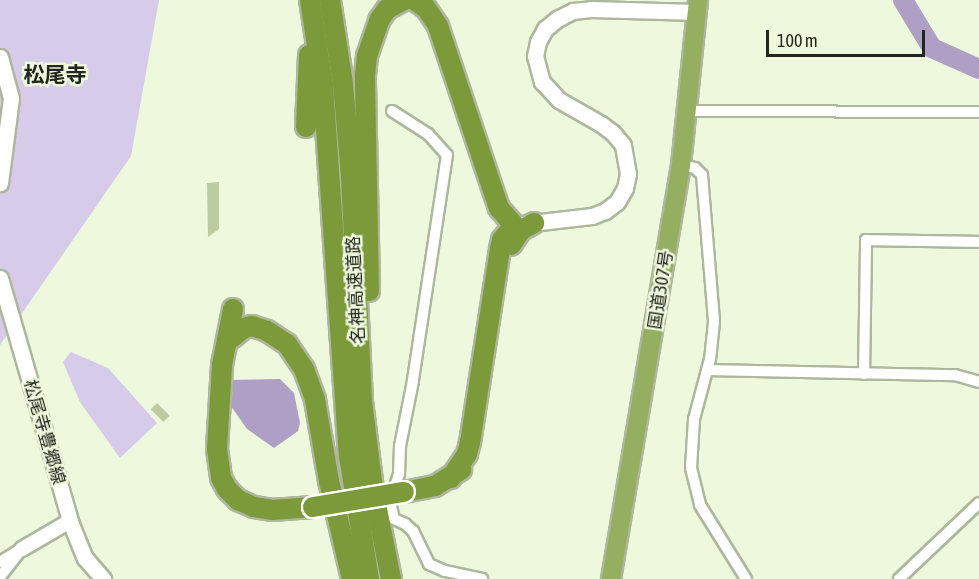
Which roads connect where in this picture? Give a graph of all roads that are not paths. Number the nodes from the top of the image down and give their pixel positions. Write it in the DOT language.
graph roads {
  1 [pos="309,0"];
  2 [pos="330,0"];
  3 [pos="404,0"];
  4 [pos="414,0"];
  5 [pos="428,0"];
  6 [pos="697,6"];
  7 [pos="0,57"];
  8 [pos="392,111"];
  9 [pos="689,111"];
  10 [pos="979,112"];
  11 [pos="306,127"];
  12 [pos="681,165"];
  13 [pos="0,183"];
  14 [pos="534,223"];
  15 [pos="514,225"];
  16 [pos="979,242"];
  17 [pos="0,278"];
  18 [pos="233,309"];
  19 [pos="228,341"];
  20 [pos="708,370"];
  21 [pos="864,374"];
  22 [pos="979,382"];
  23 [pos="369,456"];
  24 [pos="451,478"];
  25 [pos="979,503"];
  26 [pos="70,521"];
  27 [pos="22,549"];
  28 [pos="0,562"];
  29 [pos="0,577"];
  30 [pos="103,579"];
  31 [pos="352,579"];
  32 [pos="369,579"];
  33 [pos="391,579"];
  34 [pos="482,579"];
  35 [pos="611,579"];
  36 [pos="746,579"];
  37 [pos="898,579"];
  1 -- 11 [label="highway"];
  1 -- 32 [label="highway, 名神高速道路"];
  2 -- 23 [label="highway, 名神高速道路"];
  3 -- 23 [label="highway"];
  4 -- 15 [label="highway"];
  5 -- 14 [label="highway"];
  6 -- 9 [label="highway, 国道307号"];
  6 -- 14 [label="main road"];
  7 -- 13 [label="main road"];
  8 -- 34 [label="street"];
  9 -- 10 [label="street"];
  9 -- 12 [label="highway, 国道307号"];
  12 -- 20 [label="street"];
  12 -- 35 [label="highway, 国道307号"];
  14 -- 15 [label="main road"];
  14 -- 24 [label="highway"];
  15 -- 24 [label="highway"];
  16 -- 21 [label="street"];
  17 -- 26 [label="main road, 松尾寺豊郷線"];
  18 -- 19 [label="highway"];
  19 -- 24 [label="highway, bridge"];
  19 -- 31 [label="highway"];
  20 -- 21 [label="street"];
  20 -- 36 [label="street"];
  21 -- 22 [label="street"];
  23 -- 33 [label="highway, 名神高速道路"];
  25 -- 37 [label="street"];
  26 -- 27 [label="street"];
  26 -- 30 [label="main road, 松尾寺豊郷線"];
  27 -- 28 [label="street"];
  27 -- 29 [label="street"];
}
